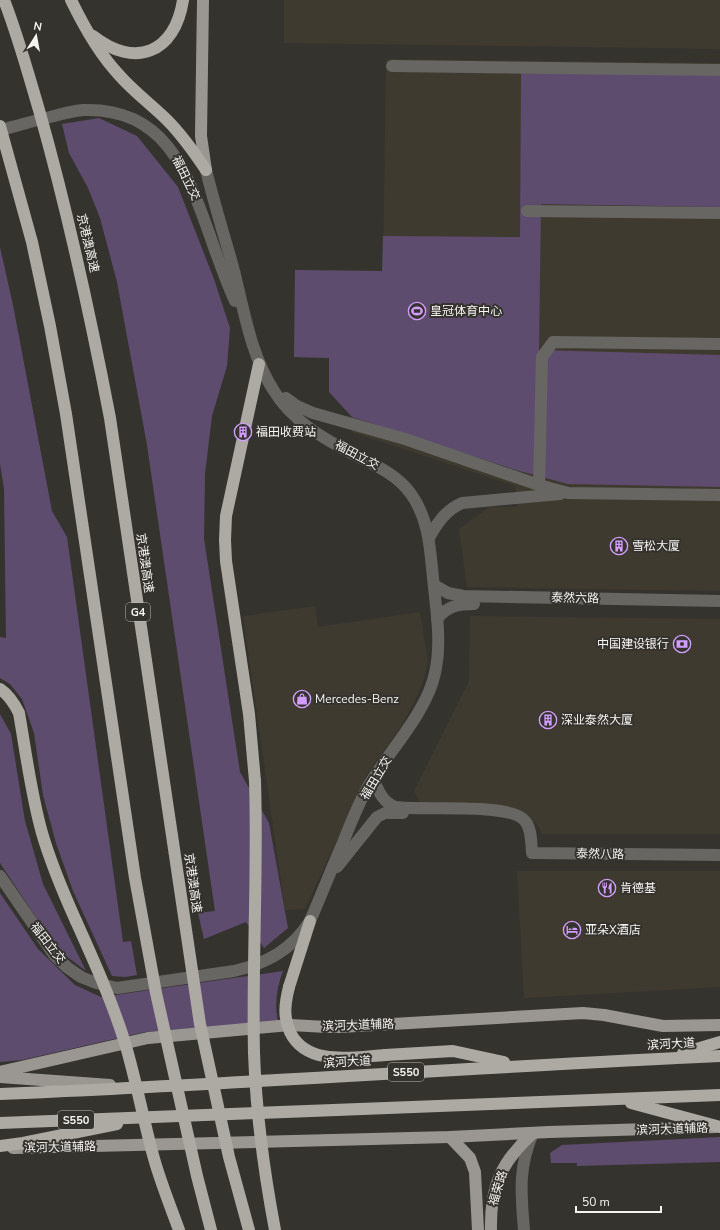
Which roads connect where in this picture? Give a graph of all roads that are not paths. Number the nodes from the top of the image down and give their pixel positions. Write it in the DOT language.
graph roads {
  1 [pos="4,0"];
  2 [pos="70,0"];
  3 [pos="183,0"];
  4 [pos="203,0"];
  5 [pos="86,31"];
  6 [pos="392,66"];
  7 [pos="720,70"];
  8 [pos="0,126"];
  9 [pos="0,130"];
  10 [pos="206,170"];
  11 [pos="527,211"];
  12 [pos="720,213"];
  13 [pos="250,335"];
  14 [pos="720,344"];
  15 [pos="259,364"];
  16 [pos="268,381"];
  17 [pos="539,485"];
  18 [pos="568,493"];
  19 [pos="720,496"];
  20 [pos="429,538"];
  21 [pos="434,585"];
  22 [pos="720,601"];
  23 [pos="720,607"];
  24 [pos="437,619"];
  25 [pos="0,689"];
  26 [pos="373,779"];
  27 [pos="510,812"];
  28 [pos="720,855"];
  29 [pos="0,876"];
  30 [pos="328,877"];
  31 [pos="310,921"];
  32 [pos="720,1024"];
  33 [pos="720,1042"];
  34 [pos="720,1056"];
  35 [pos="664,1059"];
  36 [pos="519,1065"];
  37 [pos="0,1072"];
  38 [pos="0,1077"];
  39 [pos="147,1088"];
  40 [pos="0,1094"];
  41 [pos="720,1095"];
  42 [pos="620,1100"];
  43 [pos="153,1117"];
  44 [pos="0,1124"];
  45 [pos="720,1127"];
  46 [pos="533,1133"];
  47 [pos="450,1137"];
  48 [pos="0,1147"];
  49 [pos="179,1230"];
  50 [pos="211,1230"];
  51 [pos="249,1230"];
  52 [pos="275,1230"];
  53 [pos="478,1230"];
  54 [pos="491,1230"];
  55 [pos="524,1230"];
  1 -- 51 [label="highway, 京港澳高速 / G4, bridge"];
  2 -- 5 [label="highway"];
  3 -- 5 [label="highway"];
  4 -- 10 [label="main road"];
  5 -- 10 [label="highway"];
  6 -- 7 [label="street"];
  8 -- 50 [label="highway, bridge"];
  9 -- 13 [label="street, 福田立交"];
  10 -- 13 [label="street, 福田立交"];
  11 -- 12 [label="street"];
  13 -- 15 [label="street, 福田立交"];
  14 -- 17 [label="street"];
  15 -- 16 [label="street, 福田立交"];
  15 -- 52 [label="highway, bridge"];
  16 -- 17 [label="street"];
  16 -- 20 [label="street, 福田立交"];
  17 -- 18 [label="street"];
  18 -- 19 [label="street"];
  18 -- 20 [label="street"];
  20 -- 21 [label="street, 福田立交"];
  21 -- 22 [label="street, 泰然六路"];
  21 -- 24 [label="street, 福田立交"];
  23 -- 24 [label="street, 泰然六路"];
  24 -- 26 [label="street, 福田立交"];
  25 -- 49 [label="highway, bridge"];
  26 -- 27 [label="street, 泰然八路"];
  26 -- 30 [label="street, 福田立交"];
  27 -- 28 [label="street, 泰然八路"];
  27 -- 30 [label="street"];
  29 -- 31 [label="street, 福田立交"];
  30 -- 31 [label="street, 福田立交"];
  31 -- 36 [label="highway, bridge"];
  32 -- 37 [label="main road, 滨河大道辅路"];
  33 -- 35 [label="highway"];
  34 -- 35 [label="highway, 滨河大道 / S550"];
  35 -- 36 [label="highway, 滨河大道 / S550"];
  36 -- 39 [label="highway, 滨河大道 / S550"];
  38 -- 39 [label="main road"];
  39 -- 40 [label="highway, 滨河大道 / S550"];
  41 -- 42 [label="highway, S550"];
  42 -- 43 [label="highway, S550"];
  42 -- 45 [label="highway"];
  43 -- 44 [label="highway, S550"];
  43 -- 48 [label="highway"];
  45 -- 46 [label="main road, 滨河大道辅路"];
  46 -- 47 [label="main road, 滨河大道辅路"];
  46 -- 54 [label="main road, 福荣路"];
  46 -- 55 [label="street"];
  47 -- 48 [label="main road, 滨河大道辅路"];
  47 -- 53 [label="main road, 福荣路"];
}
